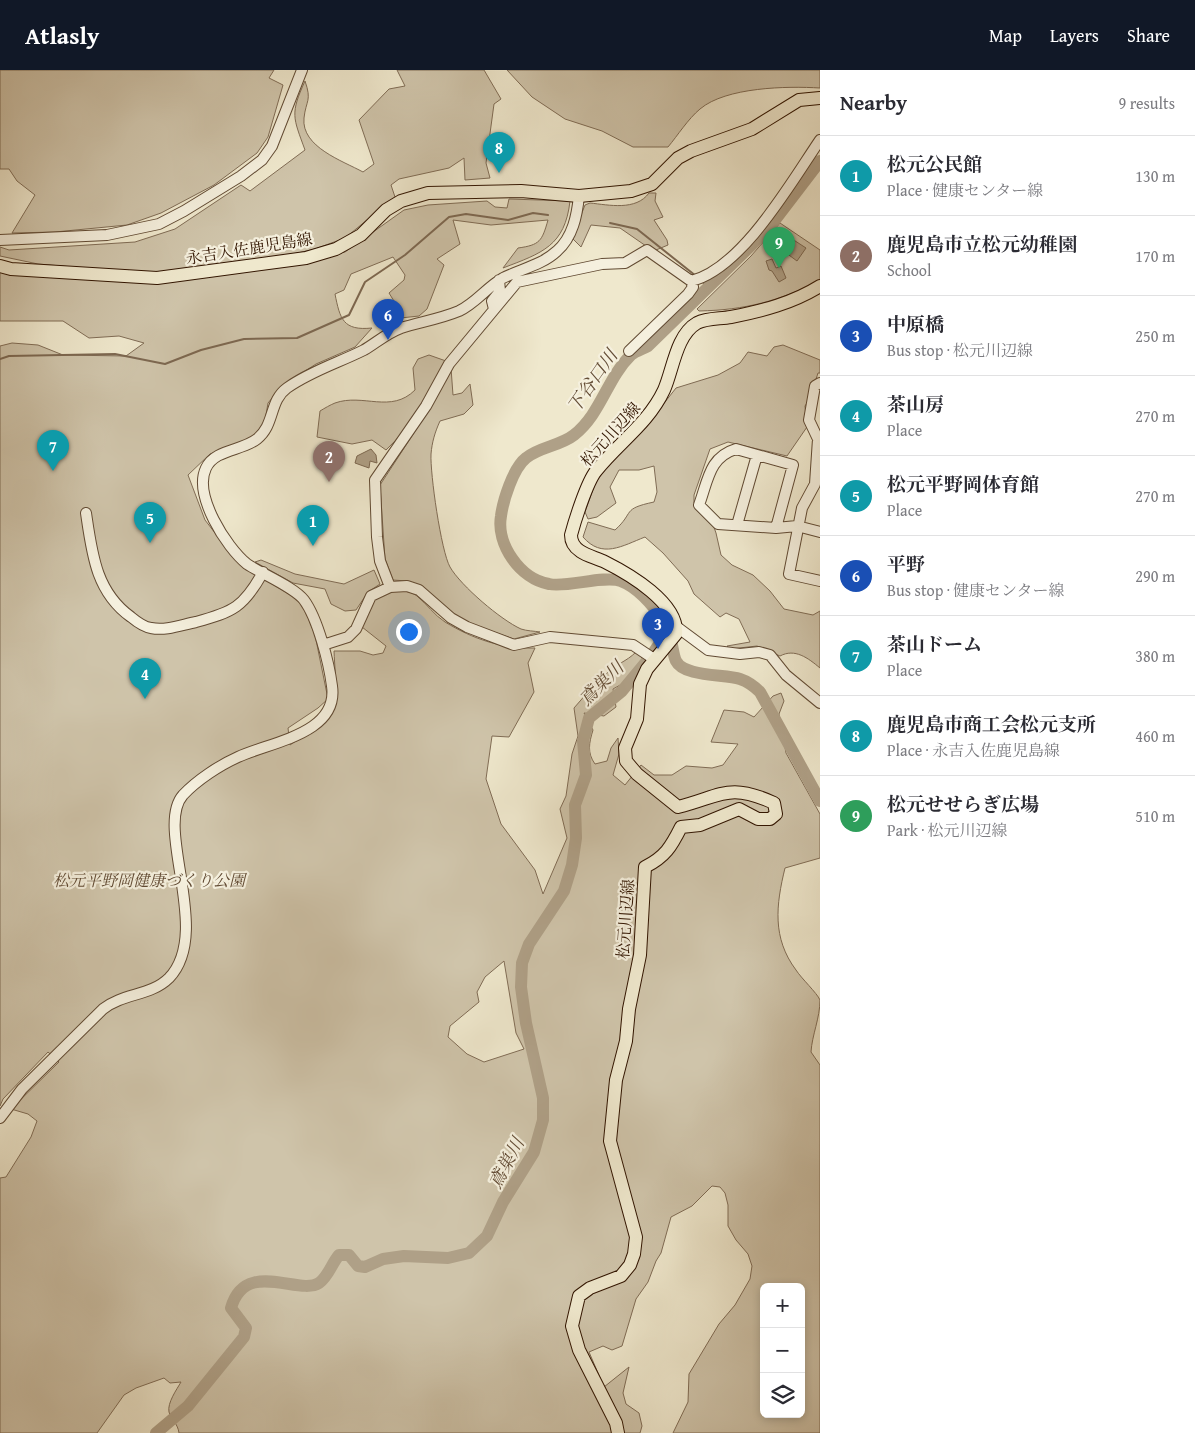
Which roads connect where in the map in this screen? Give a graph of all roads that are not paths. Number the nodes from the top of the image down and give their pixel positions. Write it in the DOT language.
graph roads {
  1 [pos="302,70"];
  2 [pos="820,98"];
  3 [pos="820,140"];
  4 [pos="579,196"];
  5 [pos="0,240"];
  6 [pos="0,266"];
  7 [pos="499,280"];
  8 [pos="691,281"];
  9 [pos="820,286"];
  10 [pos="494,309"];
  11 [pos="629,350"];
  12 [pos="820,383"];
  13 [pos="819,439"];
  14 [pos="757,456"];
  15 [pos="817,485"];
  16 [pos="86,514"];
  17 [pos="737,525"];
  18 [pos="797,526"];
  19 [pos="776,528"];
  20 [pos="820,532"];
  21 [pos="262,572"];
  22 [pos="820,581"];
  23 [pos="390,587"];
  24 [pos="676,631"];
  25 [pos="323,645"];
  26 [pos="650,657"];
  27 [pos="820,703"];
  28 [pos="0,1118"];
  29 [pos="618,1433"];
  1 -- 5 [label="street"];
  2 -- 4 [label="main road, 永吉入佐鹿児島線"];
  3 -- 8 [label="street"];
  4 -- 6 [label="main road, 永吉入佐鹿児島線"];
  4 -- 7 [label="street"];
  7 -- 10 [label="street"];
  7 -- 21 [label="street"];
  8 -- 10 [label="street"];
  8 -- 11 [label="street"];
  9 -- 24 [label="main road, 松元川辺線"];
  10 -- 23 [label="street"];
  12 -- 13 [label="street"];
  13 -- 15 [label="street"];
  14 -- 17 [label="street"];
  14 -- 17 [label="street"];
  14 -- 19 [label="street"];
  15 -- 18 [label="street"];
  16 -- 21 [label="street"];
  17 -- 19 [label="street"];
  18 -- 19 [label="street"];
  18 -- 20 [label="street"];
  18 -- 22 [label="street"];
  21 -- 25 [label="street"];
  23 -- 25 [label="street"];
  23 -- 26 [label="street"];
  24 -- 26 [label="main road, 松元川辺線"];
  24 -- 27 [label="street"];
  25 -- 28 [label="street"];
  26 -- 29 [label="main road, 松元川辺線"];
}
